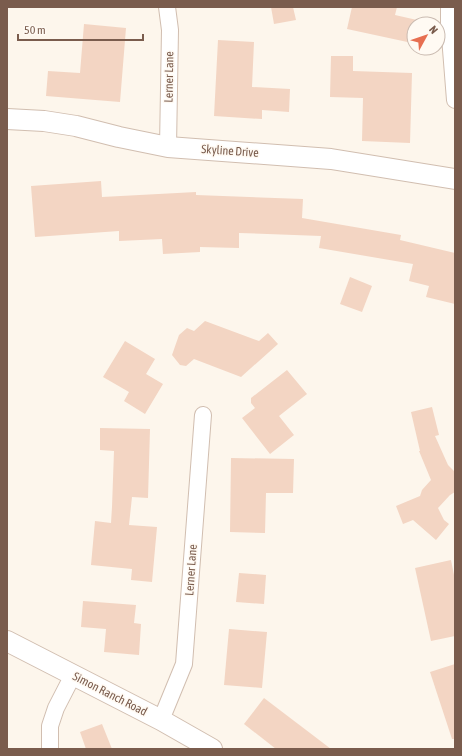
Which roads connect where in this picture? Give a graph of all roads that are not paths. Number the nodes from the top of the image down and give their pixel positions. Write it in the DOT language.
graph roads {
  1 [pos="167,7"];
  2 [pos="449,7"];
  3 [pos="455,100"];
  4 [pos="7,119"];
  5 [pos="168,147"];
  6 [pos="455,179"];
  7 [pos="203,415"];
  8 [pos="7,641"];
  9 [pos="73,675"];
  10 [pos="161,720"];
  11 [pos="50,749"];
  12 [pos="212,749"];
  1 -- 5 [label="street, Lerner Lane"];
  2 -- 3 [label="street"];
  4 -- 5 [label="street, Skyline Drive"];
  5 -- 6 [label="street, Skyline Drive"];
  7 -- 10 [label="street, Lerner Lane"];
  8 -- 9 [label="street, Simon Ranch Road"];
  9 -- 10 [label="street, Simon Ranch Road"];
  9 -- 11 [label="street"];
  10 -- 12 [label="street, Simon Ranch Road"];
}
